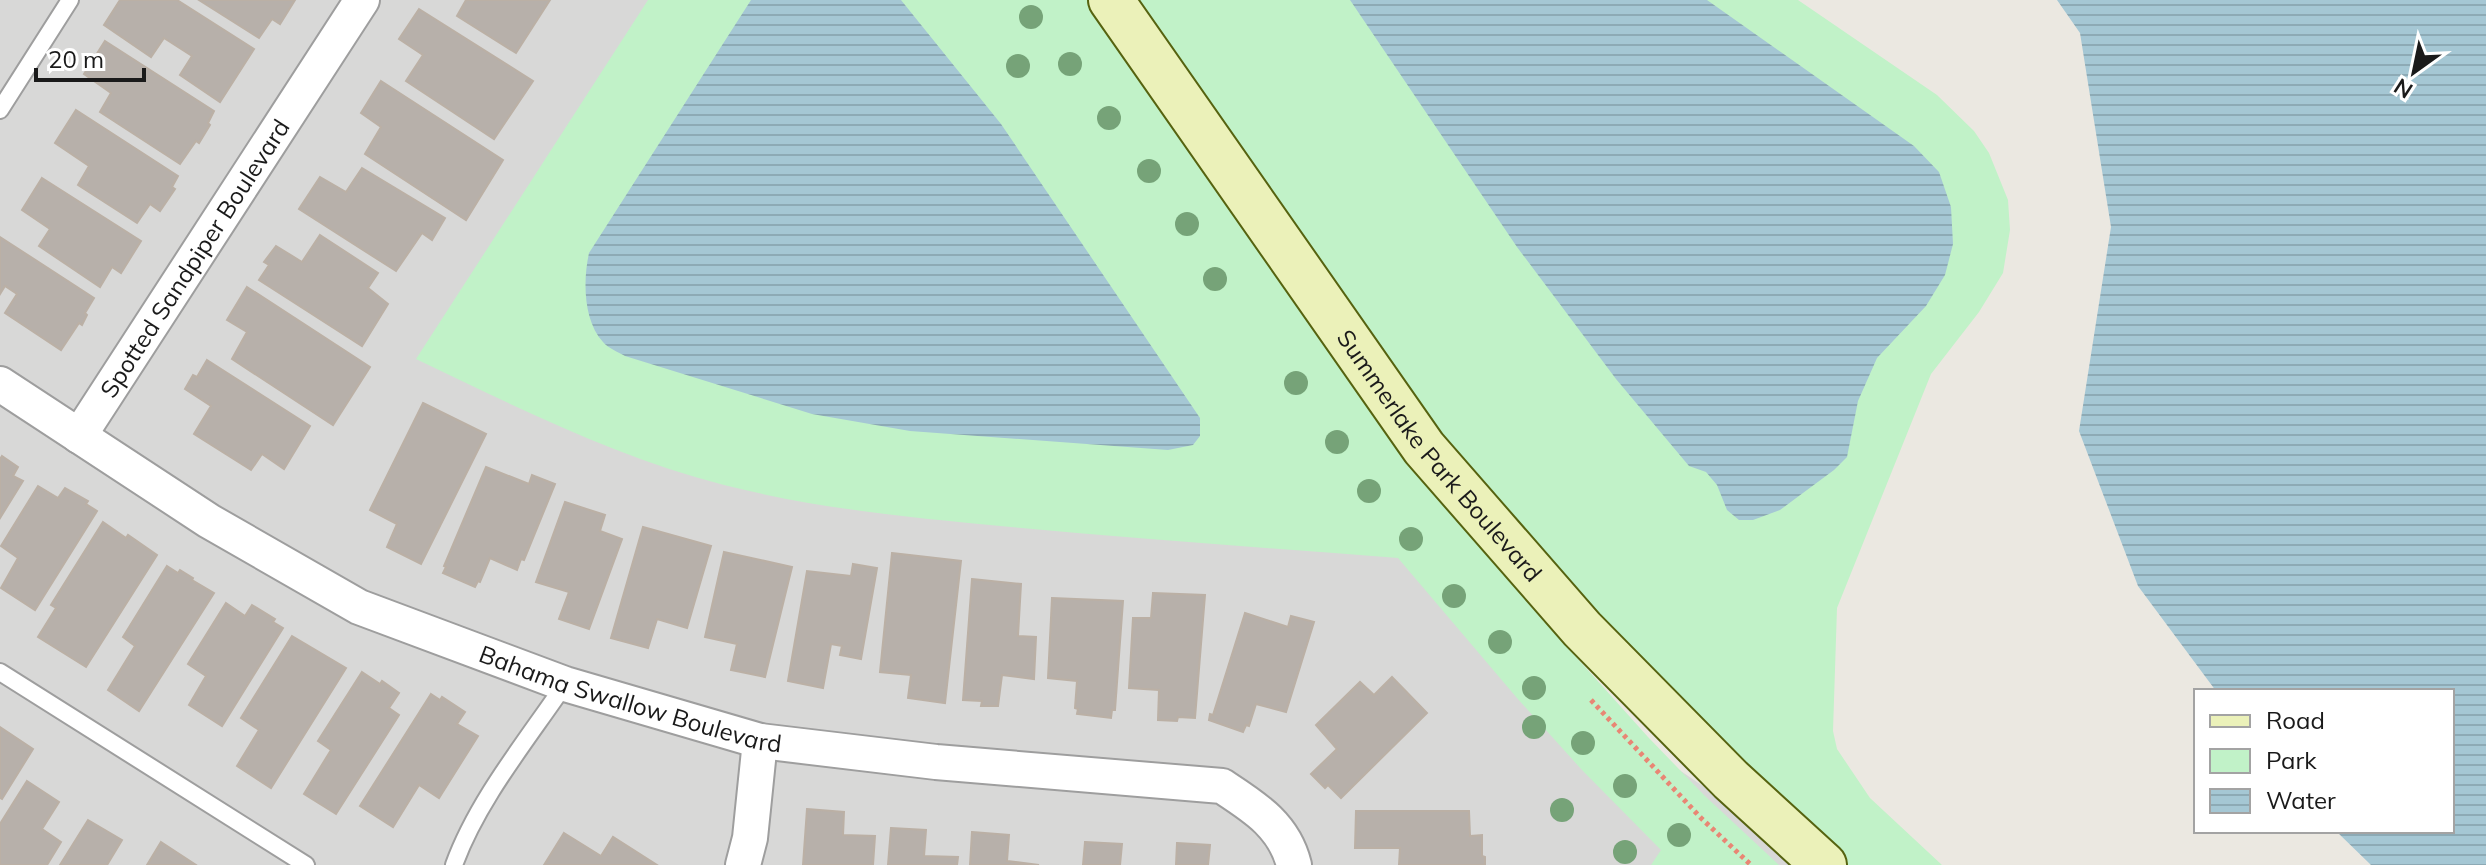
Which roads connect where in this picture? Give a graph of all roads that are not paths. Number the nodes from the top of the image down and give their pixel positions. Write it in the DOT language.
graph roads {
  1 [pos="70,0"];
  2 [pos="362,0"];
  3 [pos="1111,0"];
  4 [pos="0,110"];
  5 [pos="0,384"];
  6 [pos="79,436"];
  7 [pos="0,672"];
  8 [pos="565,684"];
  9 [pos="760,741"];
  10 [pos="306,865"];
  11 [pos="454,865"];
  12 [pos="743,865"];
  13 [pos="1294,865"];
  14 [pos="1824,865"];
  1 -- 4 [label="lane"];
  2 -- 6 [label="street, Spotted Sandpiper Boulevard"];
  3 -- 14 [label="main road, Summerlake Park Boulevard"];
  5 -- 6 [label="street, Bahama Swallow Boulevard"];
  6 -- 8 [label="street, Bahama Swallow Boulevard"];
  7 -- 10 [label="lane"];
  8 -- 9 [label="street, Bahama Swallow Boulevard"];
  8 -- 11 [label="lane"];
  9 -- 12 [label="street"];
  9 -- 13 [label="street, Bahama Swallow Boulevard"];
}
